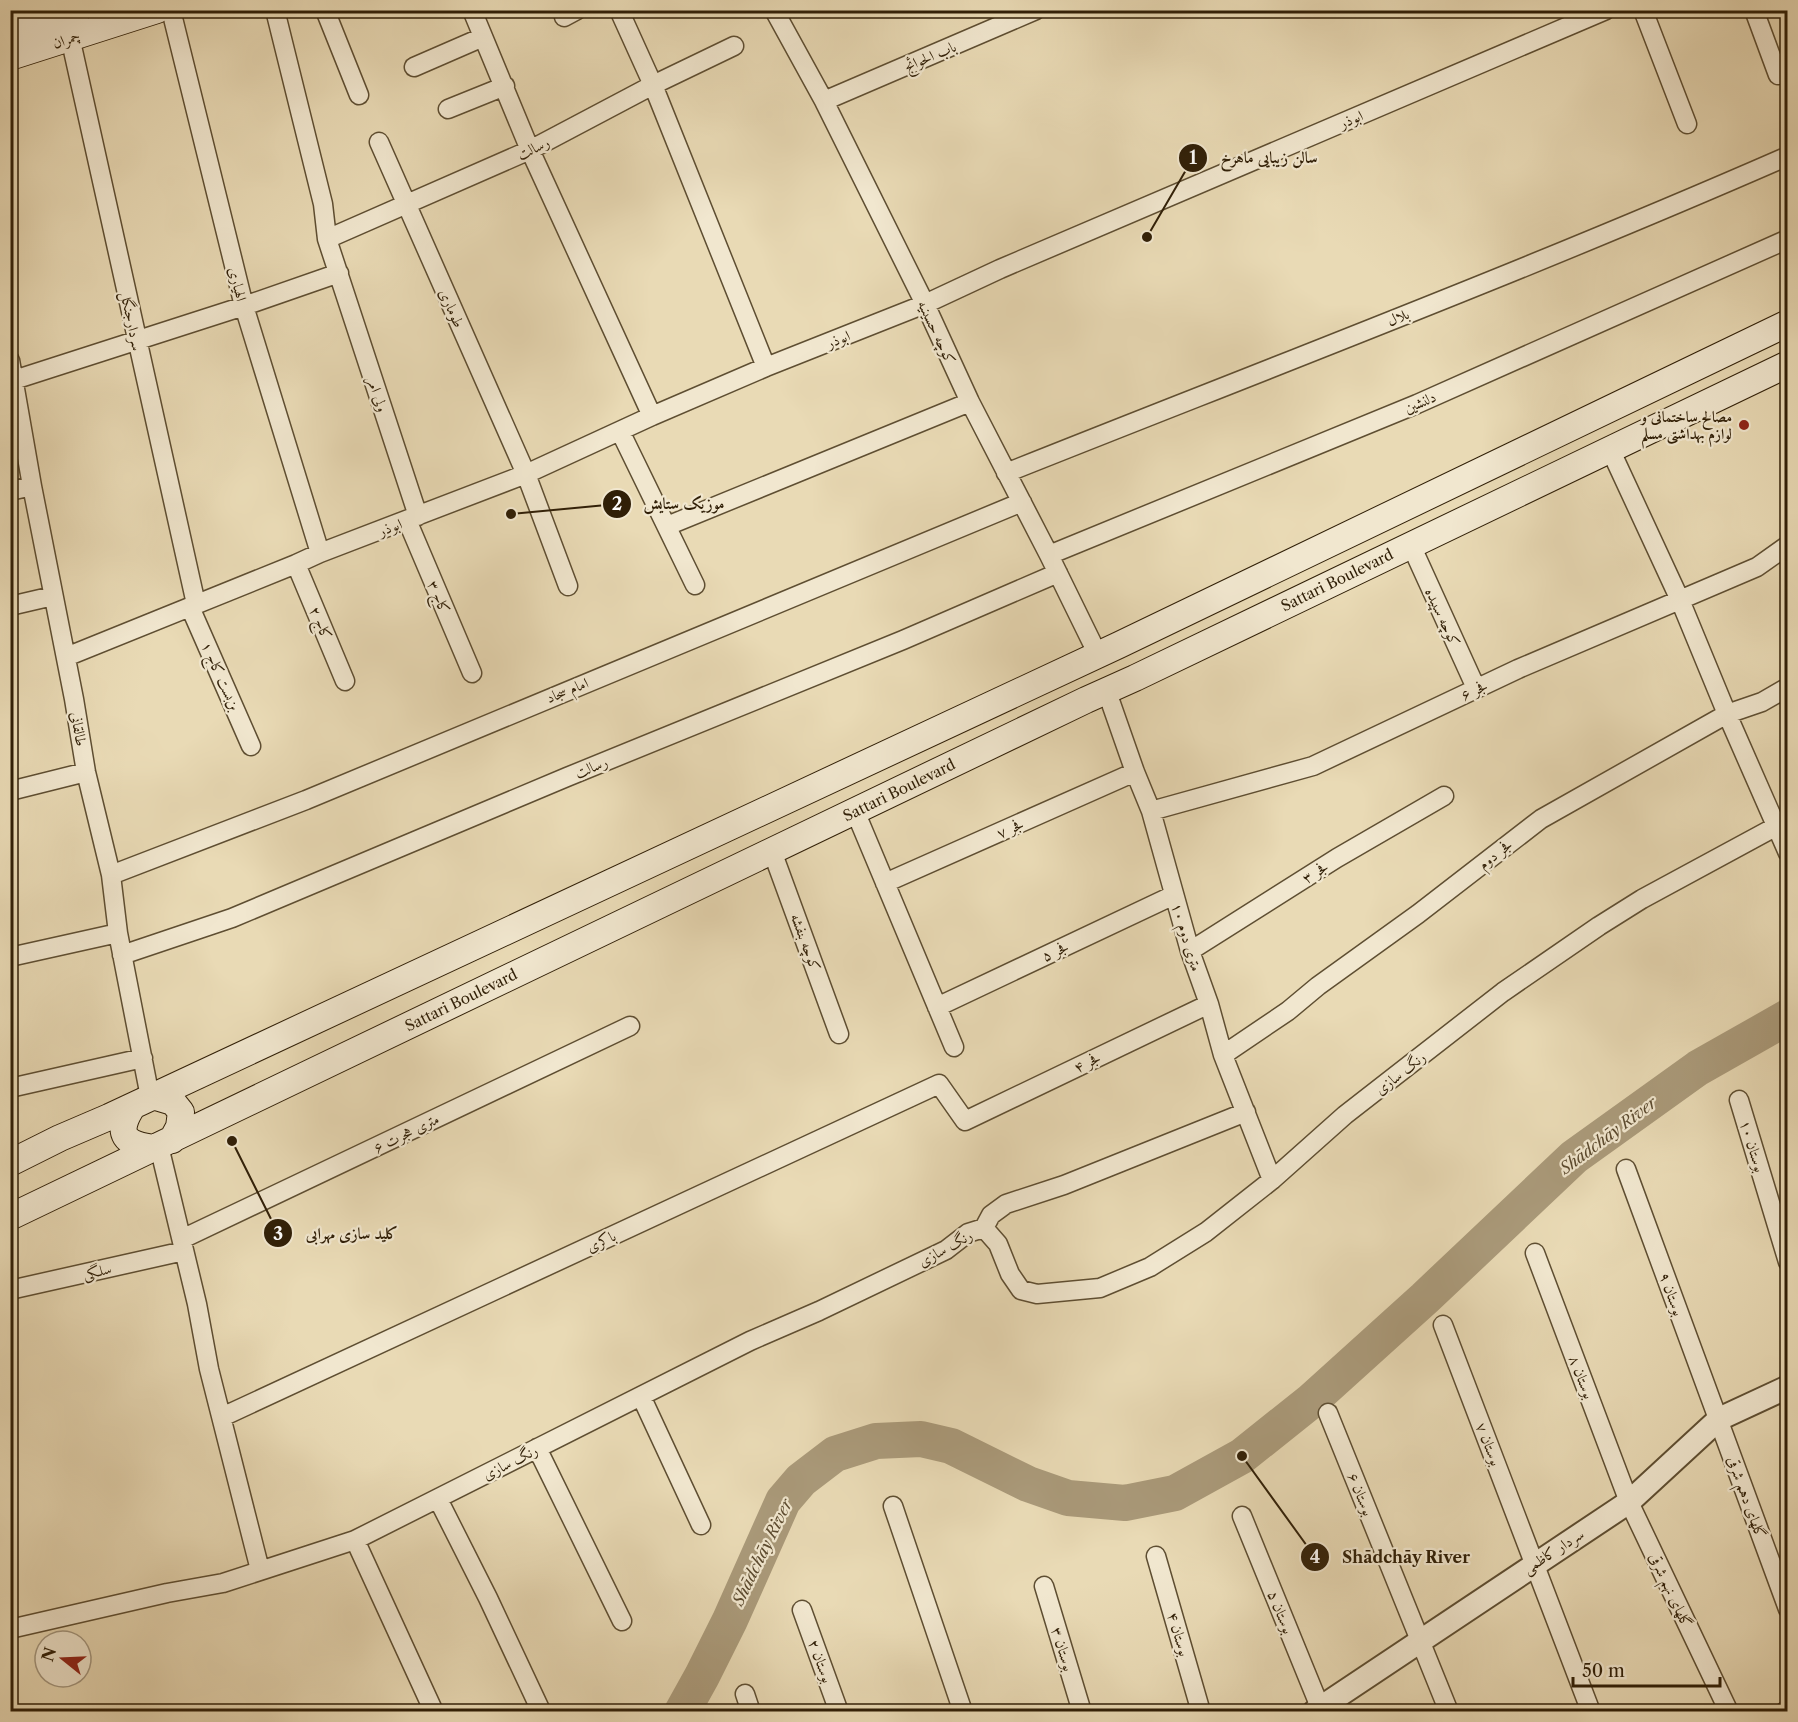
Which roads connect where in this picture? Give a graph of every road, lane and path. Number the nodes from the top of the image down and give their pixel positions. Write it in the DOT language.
graph roads {
  1 [pos="157,10"];
  2 [pos="171,10"];
  3 [pos="275,10"];
  4 [pos="325,10"];
  5 [pos="472,10"];
  6 [pos="619,10"];
  7 [pos="774,10"];
  8 [pos="1036,10"];
  9 [pos="1606,10"];
  10 [pos="1643,10"];
  11 [pos="1754,10"];
  12 [pos="70,18"];
  13 [pos="10,32"];
  14 [pos="483,37"];
  15 [pos="734,46"];
  16 [pos="10,57"];
  17 [pos="414,67"];
  18 [pos="1778,75"];
  19 [pos="653,85"];
  20 [pos="505,86"];
  21 [pos="358,95"];
  22 [pos="824,101"];
  23 [pos="448,109"];
  24 [pos="1687,124"];
  25 [pos="379,142"];
  26 [pos="530,150"];
  27 [pos="1788,156"];
  28 [pos="407,205"];
  29 [pos="327,239"];
  30 [pos="1788,239"];
  31 [pos="339,273"];
  32 [pos="925,304"];
  33 [pos="244,306"];
  34 [pos="1788,323"];
  35 [pos="136,340"];
  36 [pos="1788,364"];
  37 [pos="766,367"];
  38 [pos="12,371"];
  39 [pos="970,402"];
  40 [pos="652,416"];
  41 [pos="620,430"];
  42 [pos="1610,449"];
  43 [pos="1006,473"];
  44 [pos="526,474"];
  45 [pos="32,486"];
  46 [pos="10,491"];
  47 [pos="1022,502"];
  48 [pos="412,518"];
  49 [pos="667,526"];
  50 [pos="1410,545"];
  51 [pos="1788,545"];
  52 [pos="320,553"];
  53 [pos="1049,555"];
  54 [pos="296,564"];
  55 [pos="1058,573"];
  56 [pos="695,585"];
  57 [pos="568,586"];
  58 [pos="53,596"];
  59 [pos="1680,600"];
  60 [pos="10,606"];
  61 [pos="193,606"];
  62 [pos="1108,650"];
  63 [pos="66,657"];
  64 [pos="1069,668"];
  65 [pos="472,673"];
  66 [pos="1135,678"];
  67 [pos="345,681"];
  68 [pos="1788,687"];
  69 [pos="1476,688"];
  70 [pos="1096,696"];
  71 [pos="1727,714"];
  72 [pos="251,746"];
  73 [pos="86,772"];
  74 [pos="1135,772"];
  75 [pos="10,791"];
  76 [pos="1444,796"];
  77 [pos="855,811"];
  78 [pos="1151,811"];
  79 [pos="1777,826"];
  80 [pos="772,851"];
  81 [pos="1788,853"];
  82 [pos="111,874"];
  83 [pos="885,883"];
  84 [pos="1174,895"];
  85 [pos="118,933"];
  86 [pos="1190,951"];
  87 [pos="122,955"];
  88 [pos="10,957"];
  89 [pos="1209,1004"];
  90 [pos="937,1007"];
  91 [pos="630,1026"];
  92 [pos="839,1034"];
  93 [pos="954,1047"];
  94 [pos="1223,1055"];
  95 [pos="143,1058"];
  96 [pos="10,1088"];
  97 [pos="145,1100"];
  98 [pos="1739,1100"];
  99 [pos="1246,1112"];
  100 [pos="965,1121"];
  101 [pos="162,1145"];
  102 [pos="10,1163"];
  103 [pos="1626,1169"];
  104 [pos="1272,1180"];
  105 [pos="10,1216"];
  106 [pos="984,1228"];
  107 [pos="183,1245"];
  108 [pos="1535,1253"];
  109 [pos="1788,1262"];
  110 [pos="10,1290"];
  111 [pos="1443,1325"];
  112 [pos="1788,1387"];
  113 [pos="640,1396"];
  114 [pos="1328,1413"];
  115 [pos="222,1417"];
  116 [pos="1719,1419"];
  117 [pos="537,1448"];
  118 [pos="438,1499"];
  119 [pos="1629,1502"];
  120 [pos="892,1506"];
  121 [pos="1242,1516"];
  122 [pos="701,1525"];
  123 [pos="355,1540"];
  124 [pos="1156,1557"];
  125 [pos="1535,1563"];
  126 [pos="260,1570"];
  127 [pos="1044,1586"];
  128 [pos="1788,1609"];
  129 [pos="802,1610"];
  130 [pos="622,1621"];
  131 [pos="10,1629"];
  132 [pos="1421,1641"];
  133 [pos="744,1694"];
  134 [pos="1319,1710"];
  135 [pos="542,1711"];
  136 [pos="434,1712"];
  137 [pos="751,1712"];
  138 [pos="839,1712"];
  139 [pos="963,1712"];
  140 [pos="1082,1712"];
  141 [pos="1201,1712"];
  142 [pos="1449,1712"];
  143 [pos="1591,1712"];
  144 [pos="1729,1712"];
  1 -- 12 [label="main road, چمران"];
  2 -- 33 [label="street, الهیاری"];
  3 -- 29 [label="street, ولی امر"];
  4 -- 21 [label="street"];
  5 -- 14 [label="street"];
  6 -- 19 [label="street"];
  7 -- 22 [label="street, کوچه حسینیه"];
  8 -- 22 [label="street, باب الحوائج"];
  9 -- 32 [label="street, ابوذر"];
  10 -- 24 [label="street"];
  11 -- 18 [label="street"];
  12 -- 13 [label="main road, چمران"];
  12 -- 16 [label="main road, چمران"];
  12 -- 35 [label="street, سردارجنگل"];
  14 -- 17 [label="street"];
  14 -- 20 [label="street"];
  15 -- 19 [label="street, رسالت"];
  19 -- 26 [label="street, رسالت"];
  19 -- 37 [label="street"];
  20 -- 23 [label="street"];
  20 -- 26 [label="street"];
  22 -- 32 [label="street, کوچه حسینیه"];
  25 -- 28 [label="street, طوماری"];
  26 -- 28 [label="street, رسالت"];
  26 -- 40 [label="street"];
  27 -- 43 [label="street, بلال"];
  28 -- 29 [label="street, رسالت"];
  28 -- 44 [label="street, طوماری"];
  29 -- 31 [label="street, ولی امر"];
  30 -- 53 [label="street, دلنشین"];
  31 -- 33 [label="street"];
  31 -- 48 [label="street, ولی امر"];
  32 -- 37 [label="street, ابوذر"];
  32 -- 39 [label="street, کوچه حسینیه"];
  33 -- 35 [label="street"];
  33 -- 52 [label="street, الهیاری"];
  34 -- 62 [label="main road"];
  35 -- 38 [label="street"];
  35 -- 61 [label="street, سردارجنگل"];
  36 -- 42 [label="main road, Sattari Boulevard"];
  37 -- 40 [label="street, ابوذر"];
  38 -- 45 [label="street, طالقانی"];
  39 -- 43 [label="street, کوچه حسینیه"];
  39 -- 49 [label="street"];
  40 -- 41 [label="street, ابوذر"];
  41 -- 44 [label="street, ابوذر"];
  41 -- 49 [label="street"];
  42 -- 50 [label="main road, Sattari Boulevard"];
  42 -- 59 [label="street"];
  43 -- 47 [label="street, کوچه حسینیه"];
  44 -- 48 [label="street, ابوذر"];
  44 -- 57 [label="street, طوماری"];
  45 -- 46 [label="street"];
  45 -- 58 [label="street, طالقانی"];
  47 -- 53 [label="street, کوچه حسینیه"];
  47 -- 82 [label="street, امام سجاد"];
  48 -- 52 [label="street, ابوذر"];
  48 -- 65 [label="street, کاج ۳"];
  49 -- 56 [label="street"];
  50 -- 66 [label="main road, Sattari Boulevard"];
  50 -- 69 [label="street, کوچه سپیده"];
  51 -- 59 [label="street, فجر ۶"];
  52 -- 54 [label="street, ابوذر"];
  53 -- 55 [label="street, کوچه حسینیه"];
  54 -- 61 [label="street, ابوذر"];
  54 -- 67 [label="street, کاج ۲"];
  55 -- 62 [label="street, کوچه حسینیه"];
  55 -- 87 [label="street, رسالت"];
  58 -- 60 [label="street"];
  58 -- 63 [label="street, طالقانی"];
  59 -- 69 [label="street, فجر ۶"];
  59 -- 71 [label="street"];
  61 -- 63 [label="street, ابوذر"];
  61 -- 72 [label="street, بن‌بست کاج ۱"];
  62 -- 64 [label="main road"];
  62 -- 66 [label="main road"];
  63 -- 73 [label="street, طالقانی"];
  64 -- 70 [label="main road"];
  64 -- 97 [label="main road"];
  66 -- 70 [label="main road, Sattari Boulevard"];
  68 -- 71 [label="street, فجر دوم"];
  69 -- 78 [label="street, فجر ۶"];
  70 -- 74 [label="street, ۱۰ متری دوم"];
  70 -- 77 [label="main road, Sattari Boulevard"];
  71 -- 79 [label="street"];
  71 -- 94 [label="street, فجر دوم"];
  73 -- 75 [label="street"];
  73 -- 82 [label="street, طالقانی"];
  74 -- 78 [label="street, ۱۰ متری دوم"];
  74 -- 83 [label="street, فجر ۷"];
  76 -- 86 [label="street, فجر ۳"];
  77 -- 80 [label="main road, Sattari Boulevard"];
  77 -- 83 [label="street"];
  78 -- 84 [label="street, ۱۰ متری دوم"];
  79 -- 81 [label="street"];
  79 -- 104 [label="street, رنگ سازی"];
  80 -- 92 [label="street, کوچه بنفشه"];
  80 -- 101 [label="main road, Sattari Boulevard"];
  82 -- 85 [label="street, طالقانی"];
  83 -- 90 [label="street"];
  84 -- 86 [label="street, ۱۰ متری دوم"];
  84 -- 90 [label="street, فجر ۵"];
  85 -- 87 [label="street, طالقانی"];
  85 -- 88 [label="street"];
  86 -- 89 [label="street, ۱۰ متری دوم"];
  87 -- 95 [label="street, طالقانی"];
  89 -- 94 [label="street, ۱۰ متری دوم"];
  89 -- 100 [label="street, فجر ۴"];
  90 -- 93 [label="street"];
  91 -- 107 [label="street, ۶ متری هجرت"];
  94 -- 99 [label="street, ۱۰ متری دوم"];
  95 -- 96 [label="street"];
  95 -- 97 [label="street, طالقانی"];
  97 -- 101 [label="main road"];
  97 -- 101 [label="main road"];
  97 -- 102 [label="main road"];
  98 -- 109 [label="street, بوستان ۱۰"];
  99 -- 104 [label="street, ۱۰ متری دوم"];
  99 -- 106 [label="street, رنگ سازی"];
  100 -- 115 [label="street, باکری"];
  101 -- 105 [label="main road, Sattari Boulevard"];
  101 -- 107 [label="street"];
  103 -- 116 [label="street, بوستان ۹"];
  104 -- 106 [label="street, رنگ سازی"];
  106 -- 113 [label="street, رنگ سازی"];
  107 -- 110 [label="street, سلگی"];
  107 -- 115 [label="street"];
  108 -- 119 [label="street, بوستان ۸"];
  111 -- 125 [label="street, بوستان ۷"];
  112 -- 116 [label="street, سردار کاظمی"];
  113 -- 117 [label="street, رنگ سازی"];
  113 -- 122 [label="street"];
  114 -- 132 [label="street, بوستان ۶"];
  115 -- 126 [label="street"];
  116 -- 119 [label="street, سردار کاظمی"];
  116 -- 128 [label="street, گلهای دهم شرقی"];
  117 -- 118 [label="street, رنگ سازی"];
  117 -- 130 [label="street"];
  118 -- 123 [label="street, رنگ سازی"];
  118 -- 135 [label="street"];
  119 -- 125 [label="street, سردار کاظمی"];
  119 -- 144 [label="street, گلهای نهم شرقی"];
  120 -- 139 [label="street"];
  121 -- 134 [label="street, بوستان ۵"];
  123 -- 126 [label="street, رنگ سازی"];
  123 -- 136 [label="street"];
  124 -- 141 [label="street, بوستان ۴"];
  125 -- 132 [label="street, سردار کاظمی"];
  125 -- 143 [label="street, بوستان ۷"];
  126 -- 131 [label="street, رنگ سازی"];
  127 -- 140 [label="street, بوستان ۳"];
  129 -- 138 [label="street, بوستان ۲"];
  132 -- 134 [label="street, سردار کاظمی"];
  132 -- 142 [label="street, بوستان ۶"];
  133 -- 137 [label="street"];
}
